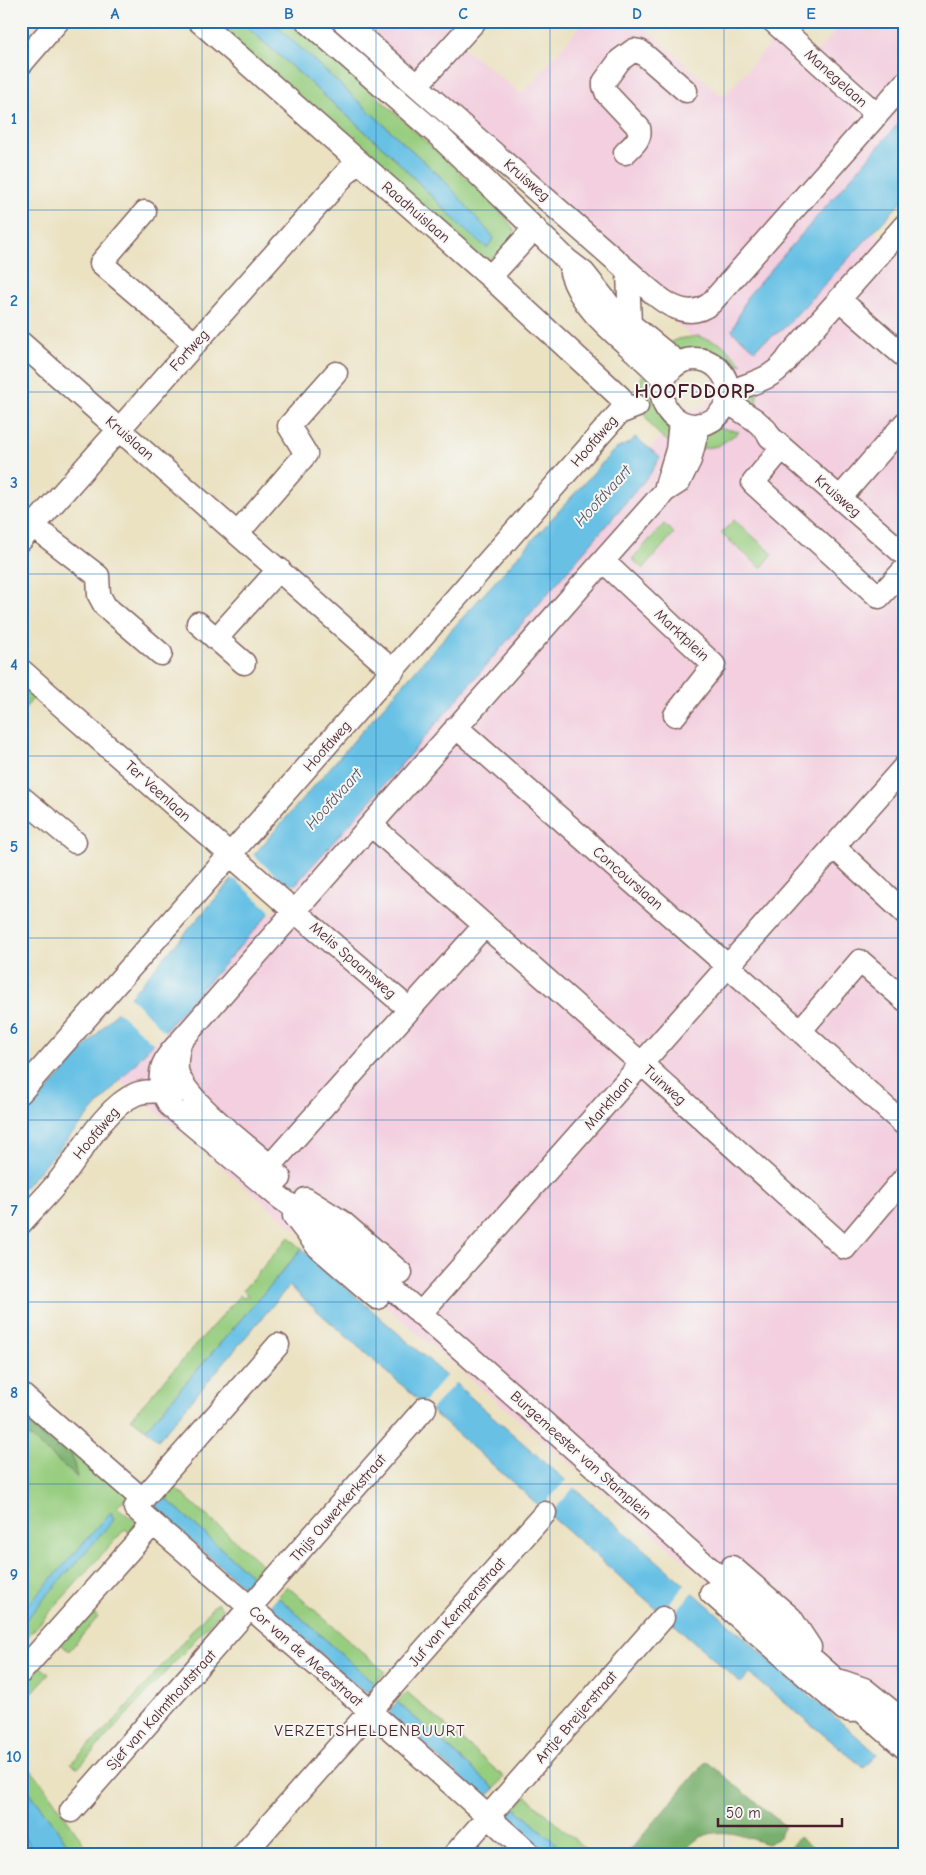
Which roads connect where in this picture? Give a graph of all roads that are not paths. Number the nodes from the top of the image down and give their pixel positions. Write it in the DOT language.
graph roads {
  1 [pos="58,21"];
  2 [pos="198,21"];
  3 [pos="307,21"];
  4 [pos="343,21"];
  5 [pos="475,21"];
  6 [pos="772,21"];
  7 [pos="370,45"];
  8 [pos="21,64"];
  9 [pos="366,72"];
  10 [pos="905,83"];
  11 [pos="418,85"];
  12 [pos="686,91"];
  13 [pos="876,115"];
  14 [pos="472,132"];
  15 [pos="438,135"];
  16 [pos="625,153"];
  17 [pos="357,161"];
  18 [pos="145,212"];
  19 [pos="905,225"];
  20 [pos="535,228"];
  21 [pos="567,260"];
  22 [pos="628,271"];
  23 [pos="490,277"];
  24 [pos="840,300"];
  25 [pos="630,326"];
  26 [pos="21,343"];
  27 [pos="195,344"];
  28 [pos="905,357"];
  29 [pos="671,372"];
  30 [pos="336,373"];
  31 [pos="712,405"];
  32 [pos="631,407"];
  33 [pos="905,423"];
  34 [pos="119,428"];
  35 [pos="776,442"];
  36 [pos="840,498"];
  37 [pos="27,533"];
  38 [pos="238,533"];
  39 [pos="905,555"];
  40 [pos="603,561"];
  41 [pos="279,569"];
  42 [pos="905,569"];
  43 [pos="198,623"];
  44 [pos="216,639"];
  45 [pos="160,654"];
  46 [pos="244,663"];
  47 [pos="21,670"];
  48 [pos="393,672"];
  49 [pos="674,715"];
  50 [pos="456,727"];
  51 [pos="905,766"];
  52 [pos="21,797"];
  53 [pos="371,825"];
  54 [pos="75,842"];
  55 [pos="834,847"];
  56 [pos="234,859"];
  57 [pos="290,907"];
  58 [pos="905,913"];
  59 [pos="484,926"];
  60 [pos="729,967"];
  61 [pos="905,1000"];
  62 [pos="409,1009"];
  63 [pos="800,1031"];
  64 [pos="180,1043"];
  65 [pos="642,1064"];
  66 [pos="21,1092"];
  67 [pos="193,1098"];
  68 [pos="165,1099"];
  69 [pos="905,1125"];
  70 [pos="270,1166"];
  71 [pos="905,1177"];
  72 [pos="283,1192"];
  73 [pos="21,1223"];
  74 [pos="401,1273"];
  75 [pos="377,1298"];
  76 [pos="420,1314"];
  77 [pos="278,1345"];
  78 [pos="21,1394"];
  79 [pos="425,1408"];
  80 [pos="142,1499"];
  81 [pos="545,1513"];
  82 [pos="153,1524"];
  83 [pos="732,1567"];
  84 [pos="711,1593"];
  85 [pos="251,1609"];
  86 [pos="663,1618"];
  87 [pos="21,1672"];
  88 [pos="832,1676"];
  89 [pos="370,1711"];
  90 [pos="874,1720"];
  91 [pos="905,1722"];
  92 [pos="905,1748"];
  93 [pos="71,1811"];
  94 [pos="488,1817"];
  95 [pos="244,1854"];
  96 [pos="455,1854"];
  97 [pos="530,1854"];
  1 -- 8 [label="street"];
  2 -- 17 [label="street, Raadhuislaan"];
  3 -- 9 [label="street, Kruisweg"];
  4 -- 7 [label="street, Kruisweg"];
  5 -- 11 [label="street"];
  6 -- 13 [label="street, Manegelaan"];
  7 -- 9 [label="street"];
  7 -- 11 [label="street, Kruisweg"];
  9 -- 15 [label="street, Kruisweg"];
  10 -- 13 [label="street"];
  11 -- 14 [label="street, Kruisweg"];
  12 -- 16 [label="street"];
  13 -- 22 [label="street, Kruisweg"];
  14 -- 15 [label="street"];
  14 -- 22 [label="street, Kruisweg"];
  15 -- 20 [label="street, Kruisweg"];
  17 -- 23 [label="street, Raadhuislaan"];
  17 -- 27 [label="street, Fortweg"];
  18 -- 27 [label="street"];
  19 -- 24 [label="street"];
  20 -- 21 [label="street, Kruisweg"];
  20 -- 23 [label="street"];
  21 -- 25 [label="street, Kruisweg"];
  21 -- 29 [label="street, Kruisweg"];
  22 -- 25 [label="street"];
  23 -- 32 [label="street, Raadhuislaan"];
  24 -- 28 [label="street"];
  24 -- 31 [label="street"];
  25 -- 29 [label="street, Kruisweg"];
  26 -- 34 [label="street, Kruislaan"];
  27 -- 34 [label="street, Fortweg"];
  29 -- 31 [label="street, Kruisweg"];
  29 -- 31 [label="street"];
  30 -- 38 [label="street"];
  31 -- 35 [label="street, Kruisweg"];
  31 -- 40 [label="street"];
  32 -- 48 [label="street, Hoofdweg"];
  33 -- 36 [label="street"];
  34 -- 37 [label="street, Fortweg"];
  34 -- 38 [label="street, Kruislaan"];
  35 -- 36 [label="street, Kruisweg"];
  35 -- 42 [label="street"];
  36 -- 39 [label="street, Kruisweg"];
  37 -- 45 [label="street"];
  38 -- 41 [label="street, Kruislaan"];
  40 -- 49 [label="street, Marktplein"];
  40 -- 50 [label="street"];
  41 -- 44 [label="street"];
  41 -- 48 [label="street, Kruislaan"];
  43 -- 44 [label="street"];
  44 -- 46 [label="street"];
  47 -- 56 [label="street, Ter Veenlaan"];
  48 -- 56 [label="street, Hoofdweg"];
  50 -- 53 [label="street"];
  50 -- 60 [label="street, Concourslaan"];
  51 -- 55 [label="street"];
  52 -- 54 [label="street"];
  53 -- 57 [label="street"];
  53 -- 59 [label="street, Tuinweg"];
  55 -- 58 [label="street"];
  55 -- 60 [label="street, Marktlaan"];
  56 -- 57 [label="street, Ter Veenlaan"];
  56 -- 66 [label="street, Hoofdweg"];
  57 -- 62 [label="street, Melis Spaansweg"];
  57 -- 64 [label="street"];
  59 -- 62 [label="street"];
  59 -- 65 [label="street, Tuinweg"];
  60 -- 63 [label="street, Concourslaan"];
  60 -- 65 [label="street, Marktlaan"];
  61 -- 63 [label="street"];
  62 -- 70 [label="street"];
  63 -- 69 [label="street, Concourslaan"];
  64 -- 67 [label="street"];
  64 -- 68 [label="street"];
  65 -- 71 [label="street, Tuinweg"];
  65 -- 76 [label="street, Marktlaan"];
  67 -- 68 [label="street, Hoofdweg"];
  67 -- 70 [label="street, Burgemeester van Stamplein"];
  68 -- 72 [label="street, Burgemeester van Stamplein"];
  68 -- 73 [label="street, Hoofdweg"];
  70 -- 72 [label="street, Burgemeester van Stamplein"];
  72 -- 74 [label="street"];
  72 -- 75 [label="street"];
  72 -- 76 [label="street, Burgemeester van Stamplein"];
  76 -- 88 [label="street, Burgemeester van Stamplein"];
  77 -- 80 [label="street"];
  78 -- 80 [label="street"];
  79 -- 85 [label="street, Thijs Ouwerkerkstraat"];
  80 -- 82 [label="street, Cor van de Meerstraat"];
  81 -- 89 [label="street, Juf van Kempenstraat"];
  82 -- 85 [label="street, Cor van de Meerstraat"];
  82 -- 87 [label="street"];
  83 -- 88 [label="street"];
  84 -- 90 [label="street"];
  85 -- 89 [label="street, Cor van de Meerstraat"];
  85 -- 93 [label="street, Sjef van Kalmthoutstraat"];
  86 -- 94 [label="street, Antje Breijerstraat"];
  88 -- 90 [label="street, Burgemeester van Stamplein"];
  88 -- 91 [label="street, Burgemeester van Stamplein"];
  89 -- 94 [label="street, Cor van de Meerstraat"];
  89 -- 95 [label="street, Juf van Kempenstraat"];
  90 -- 92 [label="street, Burgemeester van Stamplein"];
  94 -- 96 [label="street, Antje Breijerstraat"];
  94 -- 97 [label="street, Cor van de Meerstraat"];
}
